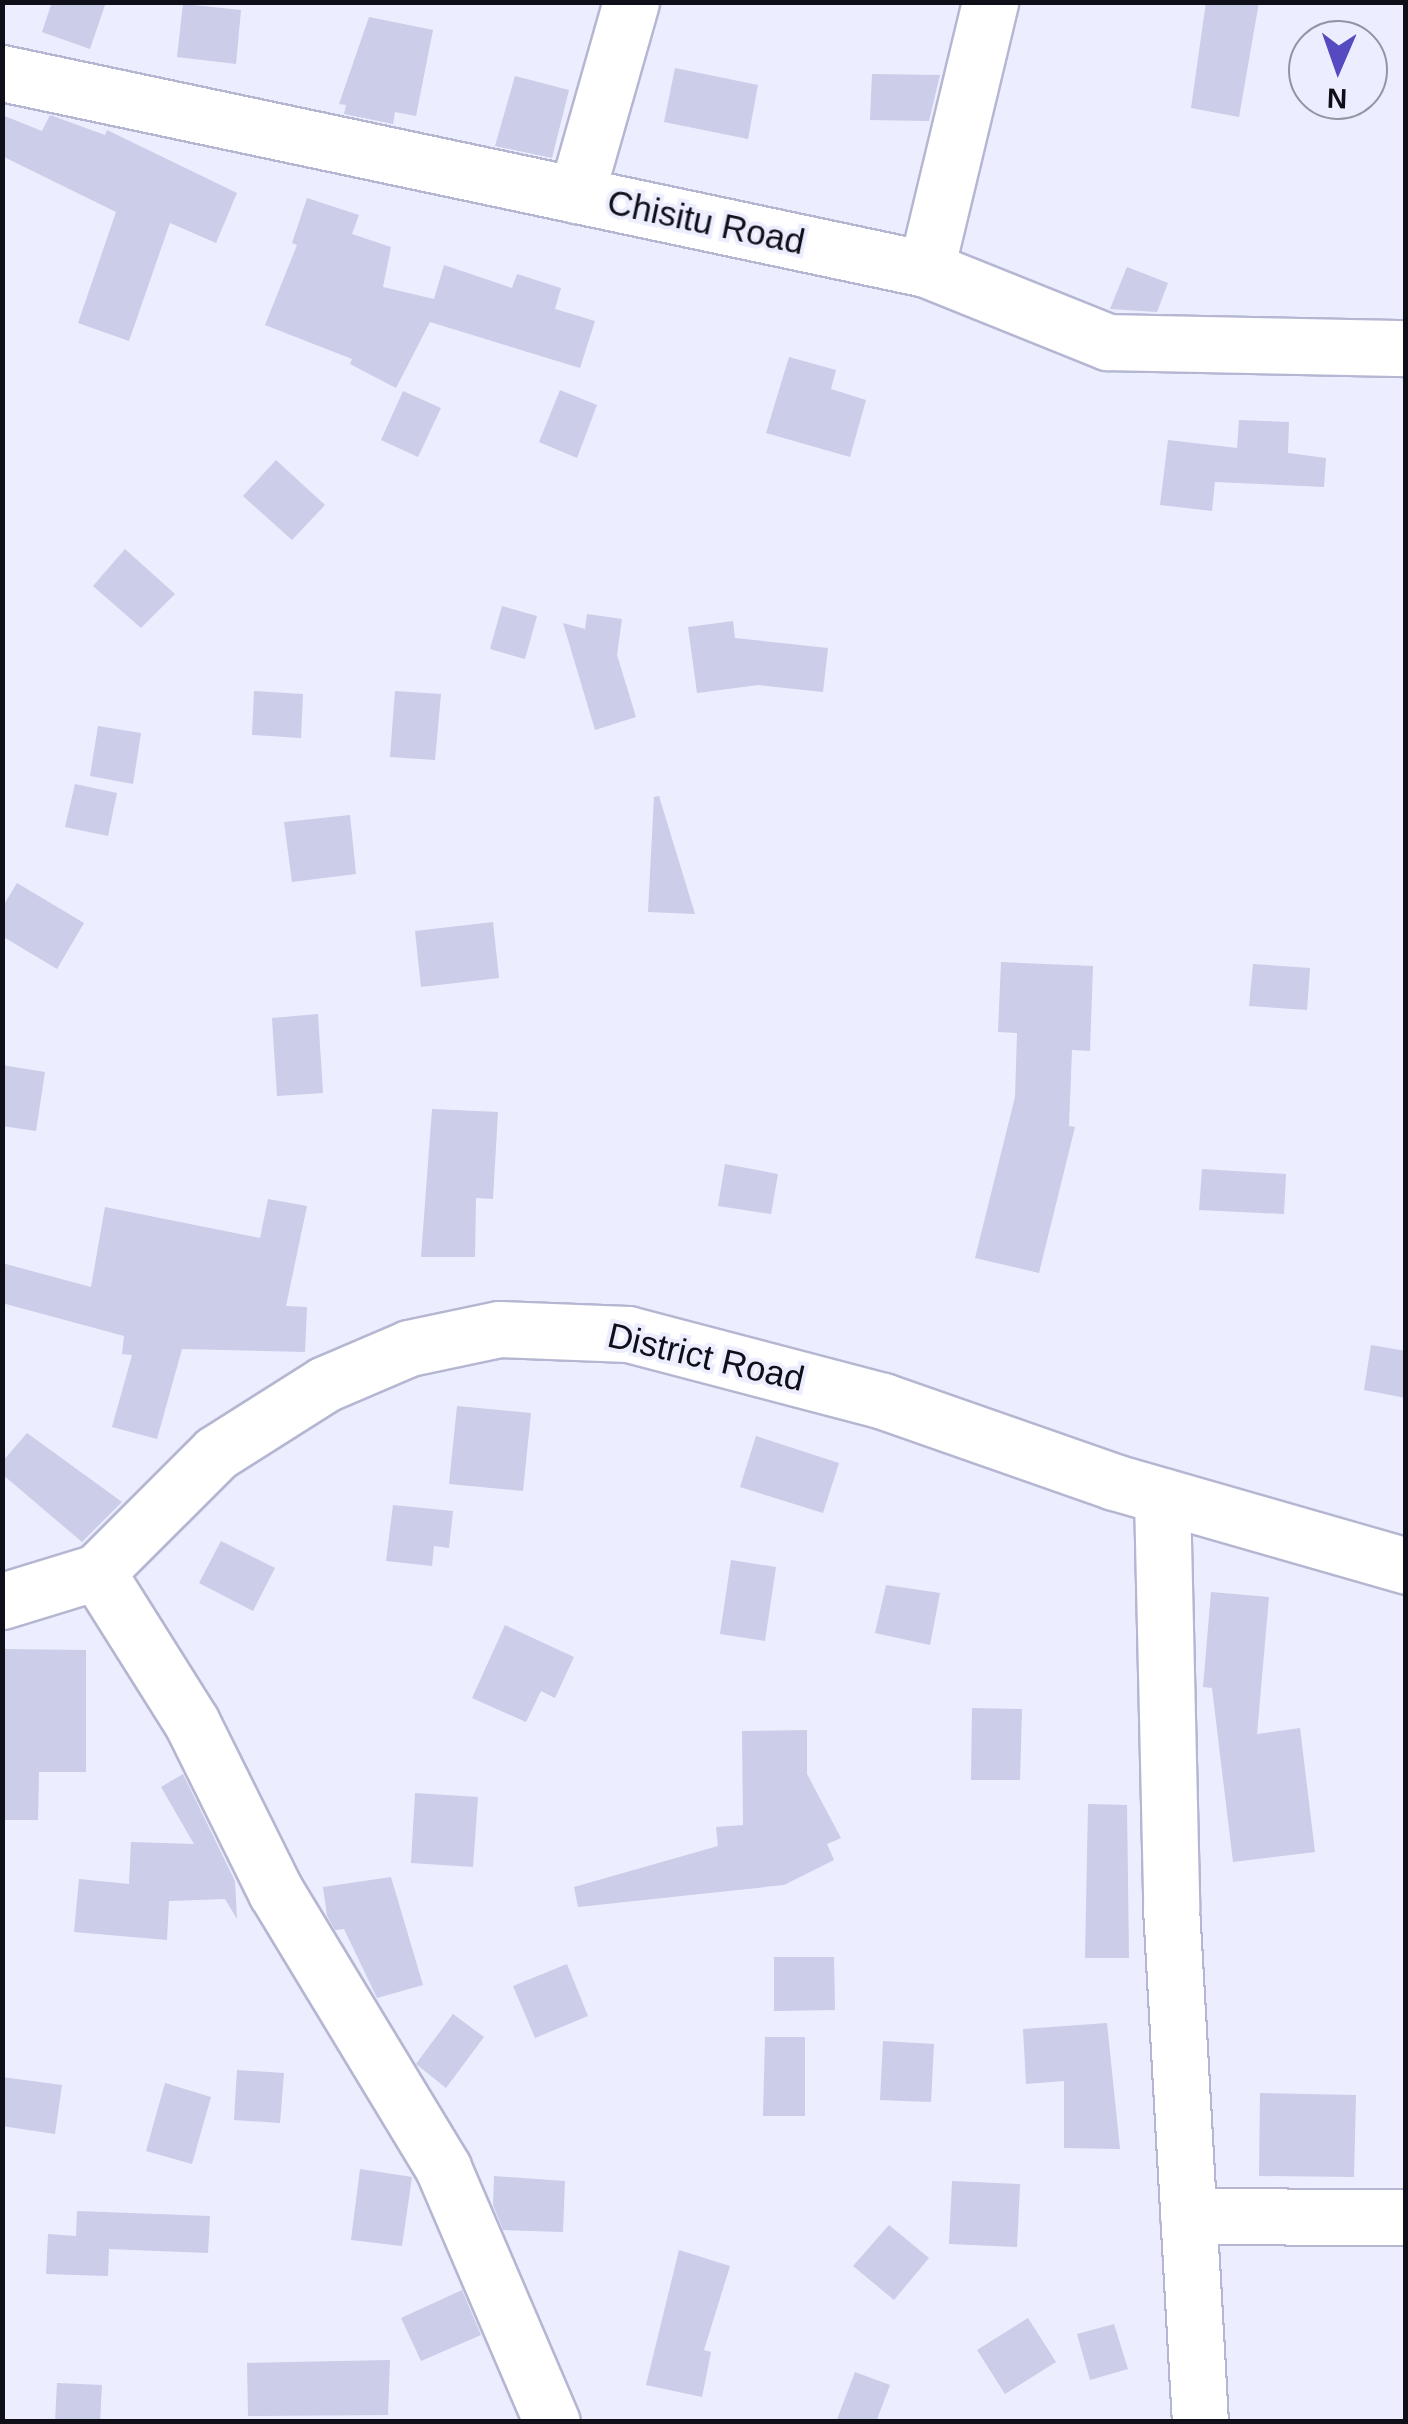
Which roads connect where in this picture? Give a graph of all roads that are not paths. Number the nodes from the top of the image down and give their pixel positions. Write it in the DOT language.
graph roads {
  1 [pos="631,2"];
  2 [pos="990,2"];
  3 [pos="2,73"];
  4 [pos="576,195"];
  5 [pos="926,269"];
  6 [pos="1406,348"];
  7 [pos="1162,1496"];
  8 [pos="1406,1566"];
  9 [pos="97,1572"];
  10 [pos="2,1601"];
  11 [pos="1188,2216"];
  12 [pos="1406,2218"];
  13 [pos="552,2422"];
  14 [pos="1200,2422"];
  1 -- 4 [label="street"];
  2 -- 5 [label="street"];
  3 -- 4 [label="street, Chisitu Road"];
  4 -- 5 [label="street, Chisitu Road"];
  5 -- 6 [label="street, Chisitu Road"];
  7 -- 8 [label="street, District Road"];
  7 -- 9 [label="street, District Road"];
  7 -- 11 [label="street"];
  9 -- 10 [label="street, District Road"];
  9 -- 13 [label="street"];
  11 -- 12 [label="street"];
  11 -- 14 [label="street"];
}
